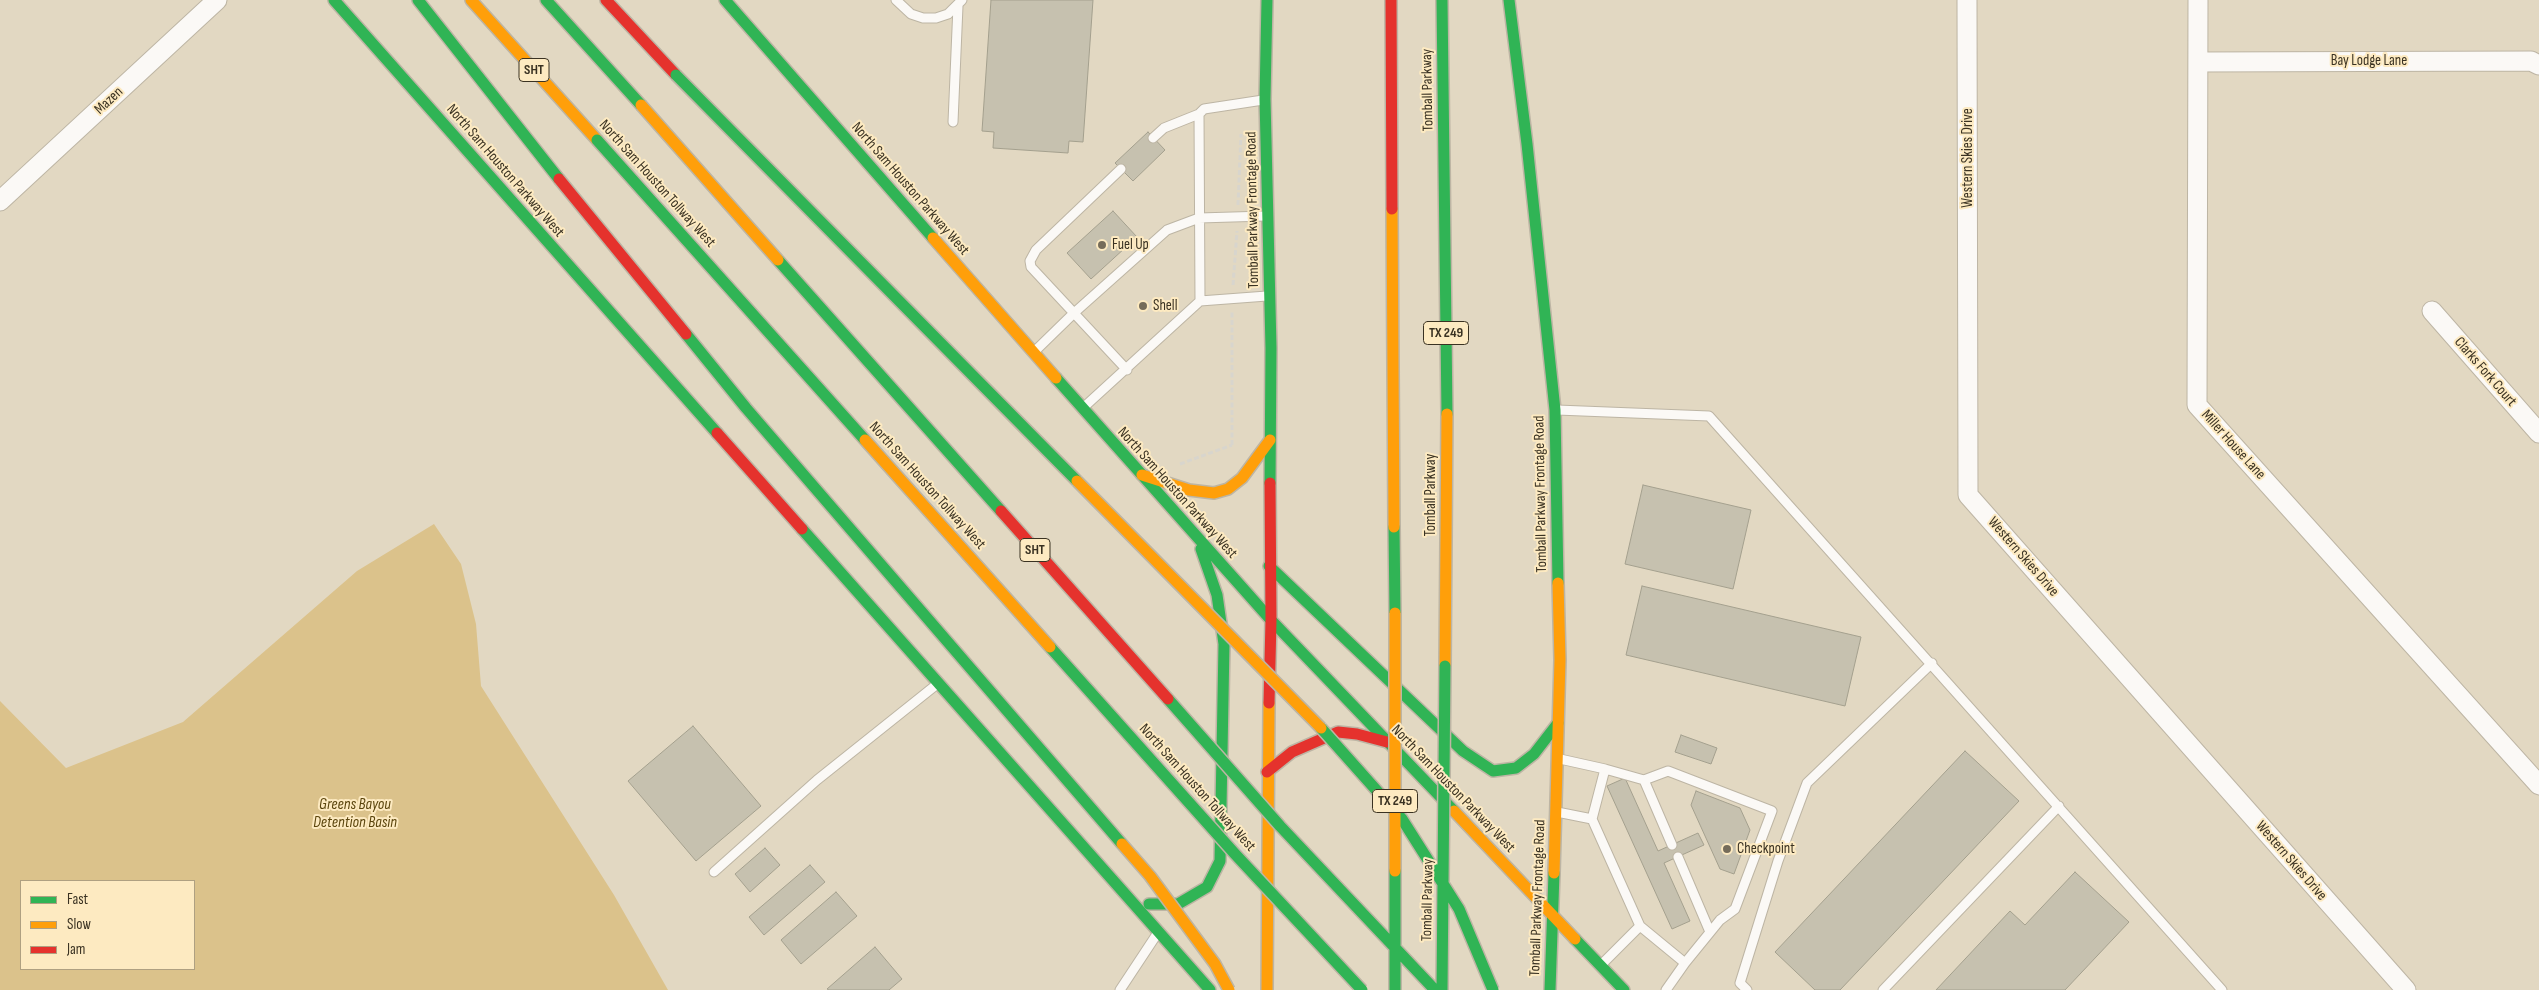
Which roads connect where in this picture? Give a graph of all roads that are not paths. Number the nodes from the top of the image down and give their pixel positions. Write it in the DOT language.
graph roads {
  1 [pos="217,0"];
  2 [pos="334,0"];
  3 [pos="418,0"];
  4 [pos="472,0"];
  5 [pos="546,0"];
  6 [pos="606,0"];
  7 [pos="725,0"];
  8 [pos="896,0"];
  9 [pos="1267,0"];
  10 [pos="1391,0"];
  11 [pos="1442,0"];
  12 [pos="1509,0"];
  13 [pos="1967,0"];
  14 [pos="2198,0"];
  15 [pos="960,3"];
  16 [pos="2198,62"];
  17 [pos="2539,65"];
  18 [pos="1265,99"];
  19 [pos="1199,114"];
  20 [pos="952,122"];
  21 [pos="1153,138"];
  22 [pos="1121,169"];
  23 [pos="0,201"];
  24 [pos="1268,216"];
  25 [pos="1199,218"];
  26 [pos="1270,296"];
  27 [pos="1200,301"];
  28 [pos="2432,311"];
  29 [pos="1074,313"];
  30 [pos="1034,353"];
  31 [pos="1127,370"];
  32 [pos="1083,408"];
  33 [pos="1555,410"];
  34 [pos="2539,433"];
  35 [pos="1270,440"];
  36 [pos="1140,475"];
  37 [pos="1197,538"];
  38 [pos="1269,566"];
  39 [pos="1271,620"];
  40 [pos="1932,663"];
  41 [pos="938,684"];
  42 [pos="1558,723"];
  43 [pos="1387,742"];
  44 [pos="1558,759"];
  45 [pos="1605,769"];
  46 [pos="1267,772"];
  47 [pos="1644,780"];
  48 [pos="2539,786"];
  49 [pos="2059,806"];
  50 [pos="1557,812"];
  51 [pos="1592,819"];
  52 [pos="1672,845"];
  53 [pos="1678,857"];
  54 [pos="714,872"];
  55 [pos="1122,891"];
  56 [pos="1553,916"];
  57 [pos="1640,926"];
  58 [pos="1158,932"];
  59 [pos="1710,932"];
  60 [pos="1685,963"];
  61 [pos="1601,965"];
  62 [pos="1120,990"];
  63 [pos="1210,990"];
  64 [pos="1229,990"];
  65 [pos="1267,990"];
  66 [pos="1362,990"];
  67 [pos="1395,990"];
  68 [pos="1435,990"];
  69 [pos="1442,990"];
  70 [pos="1493,990"];
  71 [pos="1550,990"];
  72 [pos="1624,990"];
  73 [pos="1666,990"];
  74 [pos="1747,990"];
  75 [pos="1883,990"];
  76 [pos="2222,990"];
  77 [pos="2406,990"];
  1 -- 23 [label="street, Mazen"];
  2 -- 41 [label="main road, North Sam Houston Parkway West"];
  3 -- 64 [label="main road, bridge"];
  4 -- 66 [label="main road, North Sam Houston Tollway West / SHT, bridge"];
  5 -- 68 [label="main road, SHT, bridge"];
  6 -- 70 [label="main road, bridge"];
  7 -- 30 [label="main road, North Sam Houston Parkway West"];
  8 -- 15 [label="lane"];
  9 -- 18 [label="main road, Tomball Parkway Frontage Road"];
  10 -- 67 [label="main road, TX 249, bridge"];
  11 -- 69 [label="main road, Tomball Parkway / TX 249, bridge"];
  12 -- 33 [label="main road, Tomball Parkway Frontage Road"];
  13 -- 77 [label="street, Western Skies Drive"];
  14 -- 16 [label="street, Miller House Lane"];
  15 -- 20 [label="lane"];
  16 -- 17 [label="street, Bay Lodge Lane"];
  16 -- 48 [label="street, Miller House Lane"];
  18 -- 19 [label="lane"];
  18 -- 24 [label="main road, Tomball Parkway Frontage Road"];
  19 -- 21 [label="lane"];
  19 -- 25 [label="lane"];
  22 -- 29 [label="lane"];
  24 -- 25 [label="lane"];
  24 -- 26 [label="main road, Tomball Parkway Frontage Road"];
  25 -- 27 [label="lane"];
  25 -- 29 [label="lane"];
  26 -- 27 [label="lane"];
  26 -- 35 [label="main road, Tomball Parkway Frontage Road"];
  27 -- 31 [label="lane"];
  28 -- 34 [label="street, Clarks Fork Court"];
  29 -- 30 [label="lane"];
  29 -- 31 [label="lane"];
  30 -- 32 [label="main road, North Sam Houston Parkway West"];
  31 -- 32 [label="lane"];
  32 -- 36 [label="main road, North Sam Houston Parkway West"];
  33 -- 40 [label="lane"];
  33 -- 42 [label="main road, Tomball Parkway Frontage Road"];
  35 -- 36 [label="main road"];
  35 -- 38 [label="main road, Tomball Parkway Frontage Road"];
  36 -- 37 [label="main road, North Sam Houston Parkway West"];
  37 -- 39 [label="main road, North Sam Houston Parkway West"];
  37 -- 55 [label="main road"];
  38 -- 39 [label="main road, Tomball Parkway Frontage Road"];
  38 -- 42 [label="main road"];
  39 -- 43 [label="main road, North Sam Houston Parkway West"];
  39 -- 46 [label="main road, Tomball Parkway Frontage Road"];
  40 -- 49 [label="lane"];
  40 -- 74 [label="lane"];
  41 -- 54 [label="lane"];
  41 -- 55 [label="main road, North Sam Houston Parkway West"];
  42 -- 44 [label="main road, Tomball Parkway Frontage Road"];
  43 -- 46 [label="main road"];
  43 -- 56 [label="main road, North Sam Houston Parkway West"];
  44 -- 45 [label="lane"];
  44 -- 50 [label="main road, Tomball Parkway Frontage Road"];
  45 -- 47 [label="lane"];
  45 -- 51 [label="lane"];
  46 -- 65 [label="main road, Tomball Parkway Frontage Road"];
  47 -- 52 [label="lane"];
  47 -- 59 [label="lane"];
  49 -- 75 [label="lane"];
  49 -- 76 [label="lane"];
  50 -- 51 [label="lane"];
  50 -- 56 [label="main road, Tomball Parkway Frontage Road"];
  51 -- 57 [label="lane"];
  53 -- 59 [label="lane"];
  55 -- 58 [label="main road, North Sam Houston Parkway West"];
  56 -- 61 [label="main road, North Sam Houston Parkway West"];
  56 -- 71 [label="main road, Tomball Parkway Frontage Road"];
  57 -- 60 [label="lane"];
  57 -- 61 [label="lane"];
  58 -- 62 [label="lane"];
  58 -- 63 [label="main road, North Sam Houston Parkway West"];
  59 -- 60 [label="lane"];
  60 -- 73 [label="lane"];
  61 -- 72 [label="main road, North Sam Houston Parkway West"];
}
